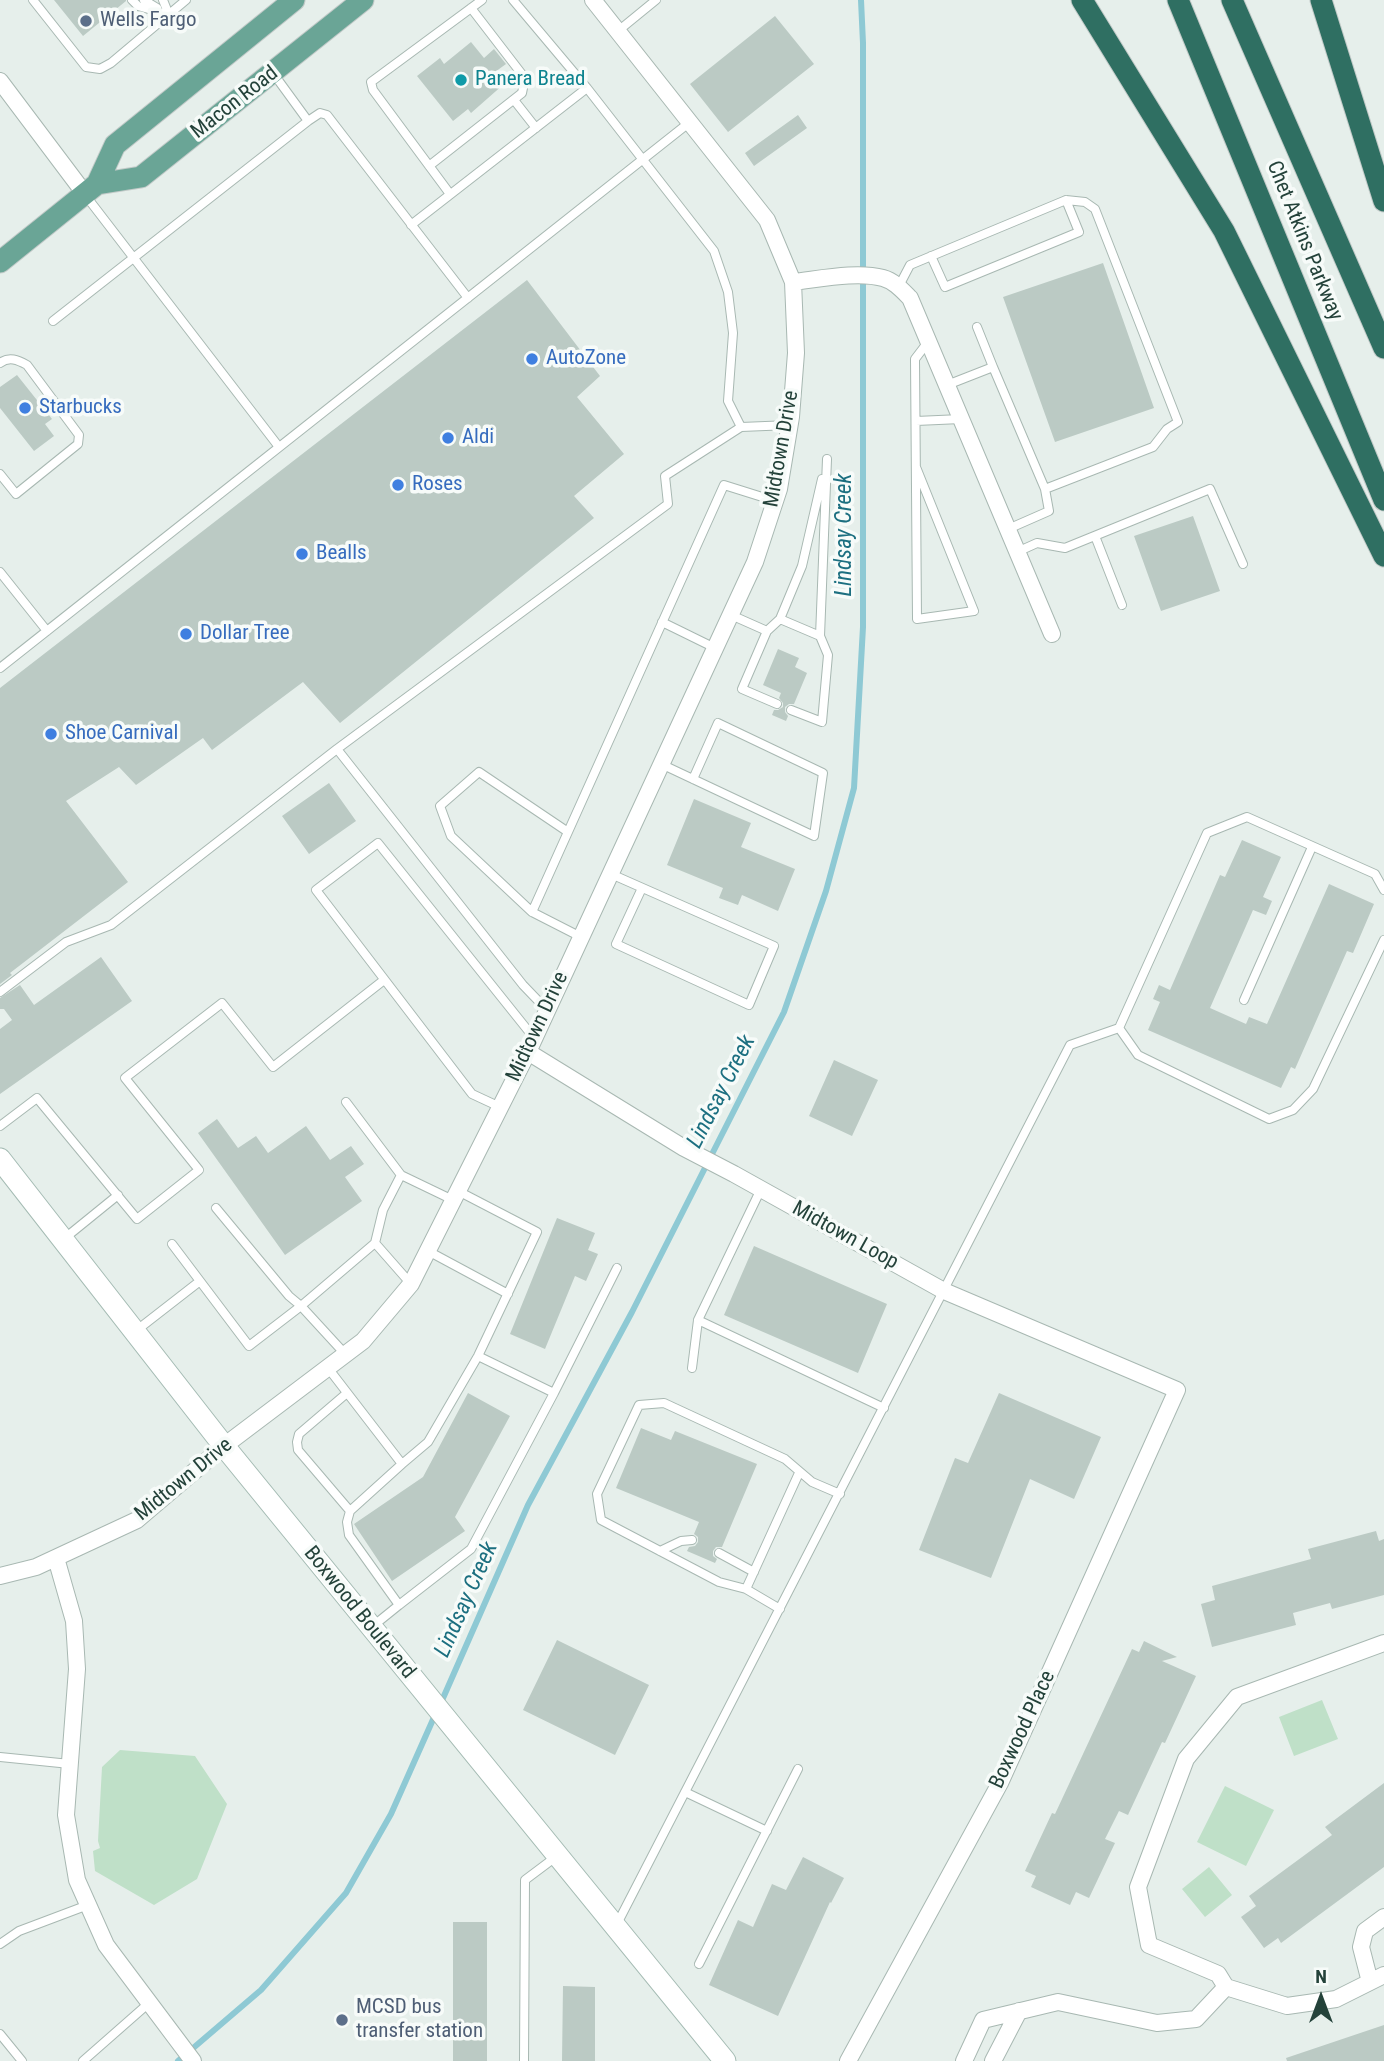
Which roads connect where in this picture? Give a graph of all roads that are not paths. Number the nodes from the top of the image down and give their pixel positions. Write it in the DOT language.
graph roads {
  1 [pos="33,0"];
  2 [pos="132,0"];
  3 [pos="144,0"];
  4 [pos="156,0"];
  5 [pos="168,0"];
  6 [pos="186,0"];
  7 [pos="294,0"];
  8 [pos="363,0"];
  9 [pos="482,0"];
  10 [pos="513,0"];
  11 [pos="593,0"];
  12 [pos="656,0"];
  13 [pos="1082,0"];
  14 [pos="1178,0"];
  15 [pos="1232,0"];
  16 [pos="1321,0"];
  17 [pos="471,8"];
  18 [pos="169,15"];
  19 [pos="618,31"];
  20 [pos="273,73"];
  21 [pos="0,81"];
  22 [pos="587,88"];
  23 [pos="513,100"];
  24 [pos="309,121"];
  25 [pos="690,122"];
  26 [pos="536,128"];
  27 [pos="643,160"];
  28 [pos="429,166"];
  29 [pos="91,189"];
  30 [pos="450,194"];
  31 [pos="1066,200"];
  32 [pos="1384,201"];
  33 [pos="411,225"];
  34 [pos="133,256"];
  35 [pos="931,256"];
  36 [pos="0,262"];
  37 [pos="793,282"];
  38 [pos="899,286"];
  39 [pos="468,298"];
  40 [pos="53,321"];
  41 [pos="977,327"];
  42 [pos="928,342"];
  43 [pos="1384,348"];
  44 [pos="0,363"];
  45 [pos="993,367"];
  46 [pos="947,386"];
  47 [pos="961,419"];
  48 [pos="916,421"];
  49 [pos="790,425"];
  50 [pos="741,427"];
  51 [pos="279,447"];
  52 [pos="916,467"];
  53 [pos="0,474"];
  54 [pos="1045,489"];
  55 [pos="775,500"];
  56 [pos="1384,500"];
  57 [pos="1008,529"];
  58 [pos="1095,536"];
  59 [pos="1017,552"];
  60 [pos="1384,556"];
  61 [pos="1242,564"];
  62 [pos="0,572"];
  63 [pos="1122,605"];
  64 [pos="730,615"];
  65 [pos="780,619"];
  66 [pos="662,622"];
  67 [pos="47,631"];
  68 [pos="767,631"];
  69 [pos="1052,634"];
  70 [pos="820,636"];
  71 [pos="716,648"];
  72 [pos="0,668"];
  73 [pos="777,704"];
  74 [pos="791,710"];
  75 [pos="337,749"];
  76 [pos="661,764"];
  77 [pos="693,779"];
  78 [pos="568,832"];
  79 [pos="1312,847"];
  80 [pos="611,874"];
  81 [pos="642,888"];
  82 [pos="1384,890"];
  83 [pos="532,912"];
  84 [pos="581,937"];
  85 [pos="1384,940"];
  86 [pos="384,980"];
  87 [pos="0,992"];
  88 [pos="1244,1000"];
  89 [pos="547,1010"];
  90 [pos="1119,1028"];
  91 [pos="531,1045"];
  92 [pos="346,1102"];
  93 [pos="500,1107"];
  94 [pos="0,1126"];
  95 [pos="0,1159"];
  96 [pos="401,1175"];
  97 [pos="761,1189"];
  98 [pos="118,1195"];
  99 [pos="456,1195"];
  100 [pos="216,1208"];
  101 [pos="63,1240"];
  102 [pos="172,1244"];
  103 [pos="374,1244"];
  104 [pos="428,1251"];
  105 [pos="617,1268"];
  106 [pos="200,1281"];
  107 [pos="411,1284"];
  108 [pos="944,1291"];
  109 [pos="508,1294"];
  110 [pos="301,1306"];
  111 [pos="698,1320"];
  112 [pos="134,1331"];
  113 [pos="346,1355"];
  114 [pos="478,1356"];
  115 [pos="328,1368"];
  116 [pos="692,1368"];
  117 [pos="1177,1390"];
  118 [pos="347,1393"];
  119 [pos="554,1393"];
  120 [pos="884,1408"];
  121 [pos="224,1446"];
  122 [pos="402,1464"];
  123 [pos="799,1473"];
  124 [pos="840,1494"];
  125 [pos="350,1511"];
  126 [pos="692,1540"];
  127 [pos="660,1551"];
  128 [pos="719,1553"];
  129 [pos="56,1558"];
  130 [pos="754,1572"];
  131 [pos="0,1576"];
  132 [pos="746,1589"];
  133 [pos="399,1605"];
  134 [pos="780,1609"];
  135 [pos="371,1627"];
  136 [pos="1384,1643"];
  137 [pos="0,1757"];
  138 [pos="70,1764"];
  139 [pos="798,1769"];
  140 [pos="685,1792"];
  141 [pos="766,1831"];
  142 [pos="558,1855"];
  143 [pos="88,1905"];
  144 [pos="1384,1917"];
  145 [pos="615,1926"];
  146 [pos="0,1944"];
  147 [pos="699,1964"];
  148 [pos="1377,1979"];
  149 [pos="1226,1987"];
  150 [pos="149,2003"];
  151 [pos="1019,2011"];
  152 [pos="0,2034"];
  153 [pos="967,2055"];
  154 [pos="22,2061"];
  155 [pos="83,2061"];
  156 [pos="193,2061"];
  157 [pos="524,2061"];
  158 [pos="725,2061"];
  159 [pos="849,2061"];
  160 [pos="994,2061"];
  1 -- 18 [label="lane"];
  2 -- 18 [label="lane"];
  3 -- 18 [label="lane"];
  4 -- 18 [label="lane"];
  5 -- 18 [label="lane"];
  6 -- 18 [label="lane"];
  7 -- 29 [label="main road, Macon Road"];
  8 -- 20 [label="main road, Macon Road"];
  9 -- 17 [label="lane"];
  10 -- 22 [label="lane"];
  11 -- 19 [label="street, Midtown Drive"];
  12 -- 19 [label="lane"];
  13 -- 60 [label="highway"];
  14 -- 56 [label="highway, Chet Atkins Parkway"];
  15 -- 43 [label="highway, Chet Atkins Parkway"];
  16 -- 32 [label="highway"];
  17 -- 23 [label="lane"];
  17 -- 28 [label="lane"];
  19 -- 25 [label="street, Midtown Drive"];
  20 -- 24 [label="lane"];
  20 -- 29 [label="main road, Macon Road"];
  21 -- 29 [label="street"];
  22 -- 26 [label="lane"];
  22 -- 27 [label="lane"];
  23 -- 26 [label="lane"];
  23 -- 28 [label="lane"];
  24 -- 33 [label="lane"];
  24 -- 34 [label="lane"];
  25 -- 27 [label="lane"];
  25 -- 37 [label="street, Midtown Drive"];
  26 -- 30 [label="lane"];
  27 -- 39 [label="lane"];
  27 -- 50 [label="lane"];
  28 -- 30 [label="lane"];
  29 -- 34 [label="lane"];
  29 -- 36 [label="main road, Macon Road"];
  30 -- 33 [label="lane"];
  31 -- 35 [label="lane"];
  31 -- 35 [label="lane"];
  31 -- 54 [label="lane"];
  33 -- 39 [label="lane"];
  34 -- 40 [label="lane"];
  34 -- 51 [label="lane"];
  35 -- 38 [label="lane"];
  37 -- 38 [label="street"];
  37 -- 49 [label="street, Midtown Drive"];
  38 -- 42 [label="street"];
  39 -- 51 [label="lane"];
  41 -- 45 [label="lane"];
  42 -- 46 [label="street"];
  42 -- 48 [label="lane"];
  44 -- 53 [label="lane"];
  45 -- 46 [label="lane"];
  45 -- 54 [label="lane"];
  46 -- 47 [label="street"];
  47 -- 48 [label="lane"];
  47 -- 57 [label="street"];
  48 -- 52 [label="lane"];
  49 -- 50 [label="lane"];
  49 -- 55 [label="street, Midtown Drive"];
  50 -- 75 [label="lane"];
  51 -- 67 [label="lane"];
  52 -- 52 [label="lane"];
  54 -- 57 [label="lane"];
  55 -- 64 [label="street, Midtown Drive"];
  55 -- 66 [label="lane"];
  57 -- 59 [label="street"];
  58 -- 59 [label="lane"];
  58 -- 61 [label="lane"];
  58 -- 63 [label="lane"];
  59 -- 69 [label="street"];
  62 -- 67 [label="lane"];
  64 -- 68 [label="lane"];
  64 -- 71 [label="street, Midtown Drive"];
  65 -- 68 [label="lane"];
  65 -- 70 [label="lane"];
  65 -- 70 [label="lane"];
  66 -- 71 [label="lane"];
  66 -- 78 [label="lane"];
  67 -- 72 [label="lane"];
  68 -- 73 [label="lane"];
  70 -- 74 [label="lane"];
  71 -- 76 [label="street, Midtown Drive"];
  75 -- 87 [label="lane"];
  75 -- 89 [label="lane"];
  76 -- 77 [label="lane"];
  76 -- 80 [label="street, Midtown Drive"];
  77 -- 77 [label="lane"];
  78 -- 83 [label="lane"];
  78 -- 83 [label="lane"];
  79 -- 82 [label="lane"];
  79 -- 88 [label="lane"];
  79 -- 90 [label="lane"];
  80 -- 81 [label="lane"];
  80 -- 84 [label="street, Midtown Drive"];
  81 -- 81 [label="lane"];
  83 -- 84 [label="lane"];
  84 -- 89 [label="street, Midtown Drive"];
  85 -- 90 [label="lane"];
  86 -- 91 [label="lane"];
  86 -- 93 [label="lane"];
  86 -- 98 [label="lane"];
  89 -- 91 [label="street, Midtown Drive"];
  90 -- 108 [label="lane"];
  91 -- 93 [label="street, Midtown Drive"];
  91 -- 97 [label="street, Midtown Loop"];
  92 -- 96 [label="lane"];
  93 -- 99 [label="street, Midtown Drive"];
  94 -- 98 [label="lane"];
  95 -- 101 [label="street, Boxwood Boulevard"];
  96 -- 99 [label="lane"];
  96 -- 103 [label="lane"];
  97 -- 108 [label="street, Midtown Loop"];
  97 -- 111 [label="lane"];
  98 -- 101 [label="lane"];
  99 -- 104 [label="street, Midtown Drive"];
  99 -- 109 [label="lane"];
  100 -- 110 [label="lane"];
  101 -- 112 [label="street, Boxwood Boulevard"];
  102 -- 106 [label="lane"];
  103 -- 107 [label="lane"];
  103 -- 110 [label="lane"];
  104 -- 107 [label="street, Midtown Drive"];
  104 -- 109 [label="lane"];
  105 -- 119 [label="lane"];
  106 -- 110 [label="lane"];
  106 -- 112 [label="lane"];
  107 -- 113 [label="street, Midtown Drive"];
  108 -- 117 [label="street, Midtown Loop"];
  108 -- 120 [label="lane"];
  109 -- 114 [label="lane"];
  110 -- 113 [label="lane"];
  111 -- 116 [label="lane"];
  111 -- 120 [label="lane"];
  112 -- 121 [label="street, Boxwood Boulevard"];
  113 -- 115 [label="street, Midtown Drive"];
  114 -- 119 [label="lane"];
  114 -- 122 [label="lane"];
  115 -- 118 [label="lane"];
  115 -- 121 [label="street, Midtown Drive"];
  117 -- 159 [label="street, Boxwood Place"];
  118 -- 122 [label="lane"];
  118 -- 125 [label="lane"];
  119 -- 133 [label="lane"];
  120 -- 124 [label="lane"];
  121 -- 129 [label="street, Midtown Drive"];
  121 -- 135 [label="street, Boxwood Boulevard"];
  122 -- 125 [label="lane"];
  123 -- 124 [label="lane"];
  123 -- 127 [label="lane"];
  123 -- 130 [label="lane"];
  124 -- 134 [label="lane"];
  125 -- 133 [label="lane"];
  126 -- 127 [label="lane"];
  127 -- 132 [label="lane"];
  128 -- 130 [label="lane"];
  129 -- 131 [label="street, Midtown Drive"];
  129 -- 138 [label="street"];
  130 -- 132 [label="lane"];
  132 -- 134 [label="lane"];
  133 -- 135 [label="lane"];
  134 -- 140 [label="lane"];
  135 -- 142 [label="street, Boxwood Boulevard"];
  136 -- 149 [label="street"];
  137 -- 138 [label="lane"];
  138 -- 143 [label="street"];
  139 -- 141 [label="lane"];
  140 -- 141 [label="lane"];
  140 -- 145 [label="lane"];
  141 -- 147 [label="lane"];
  142 -- 145 [label="street, Boxwood Boulevard"];
  142 -- 157 [label="lane"];
  143 -- 146 [label="lane"];
  143 -- 150 [label="street"];
  144 -- 148 [label="street"];
  145 -- 158 [label="street, Boxwood Boulevard"];
  148 -- 149 [label="street"];
  149 -- 151 [label="street"];
  150 -- 155 [label="lane"];
  150 -- 156 [label="street"];
  151 -- 153 [label="street"];
  151 -- 160 [label="street"];
  152 -- 154 [label="lane"];
  153 -- 160 [label="street"];
}
